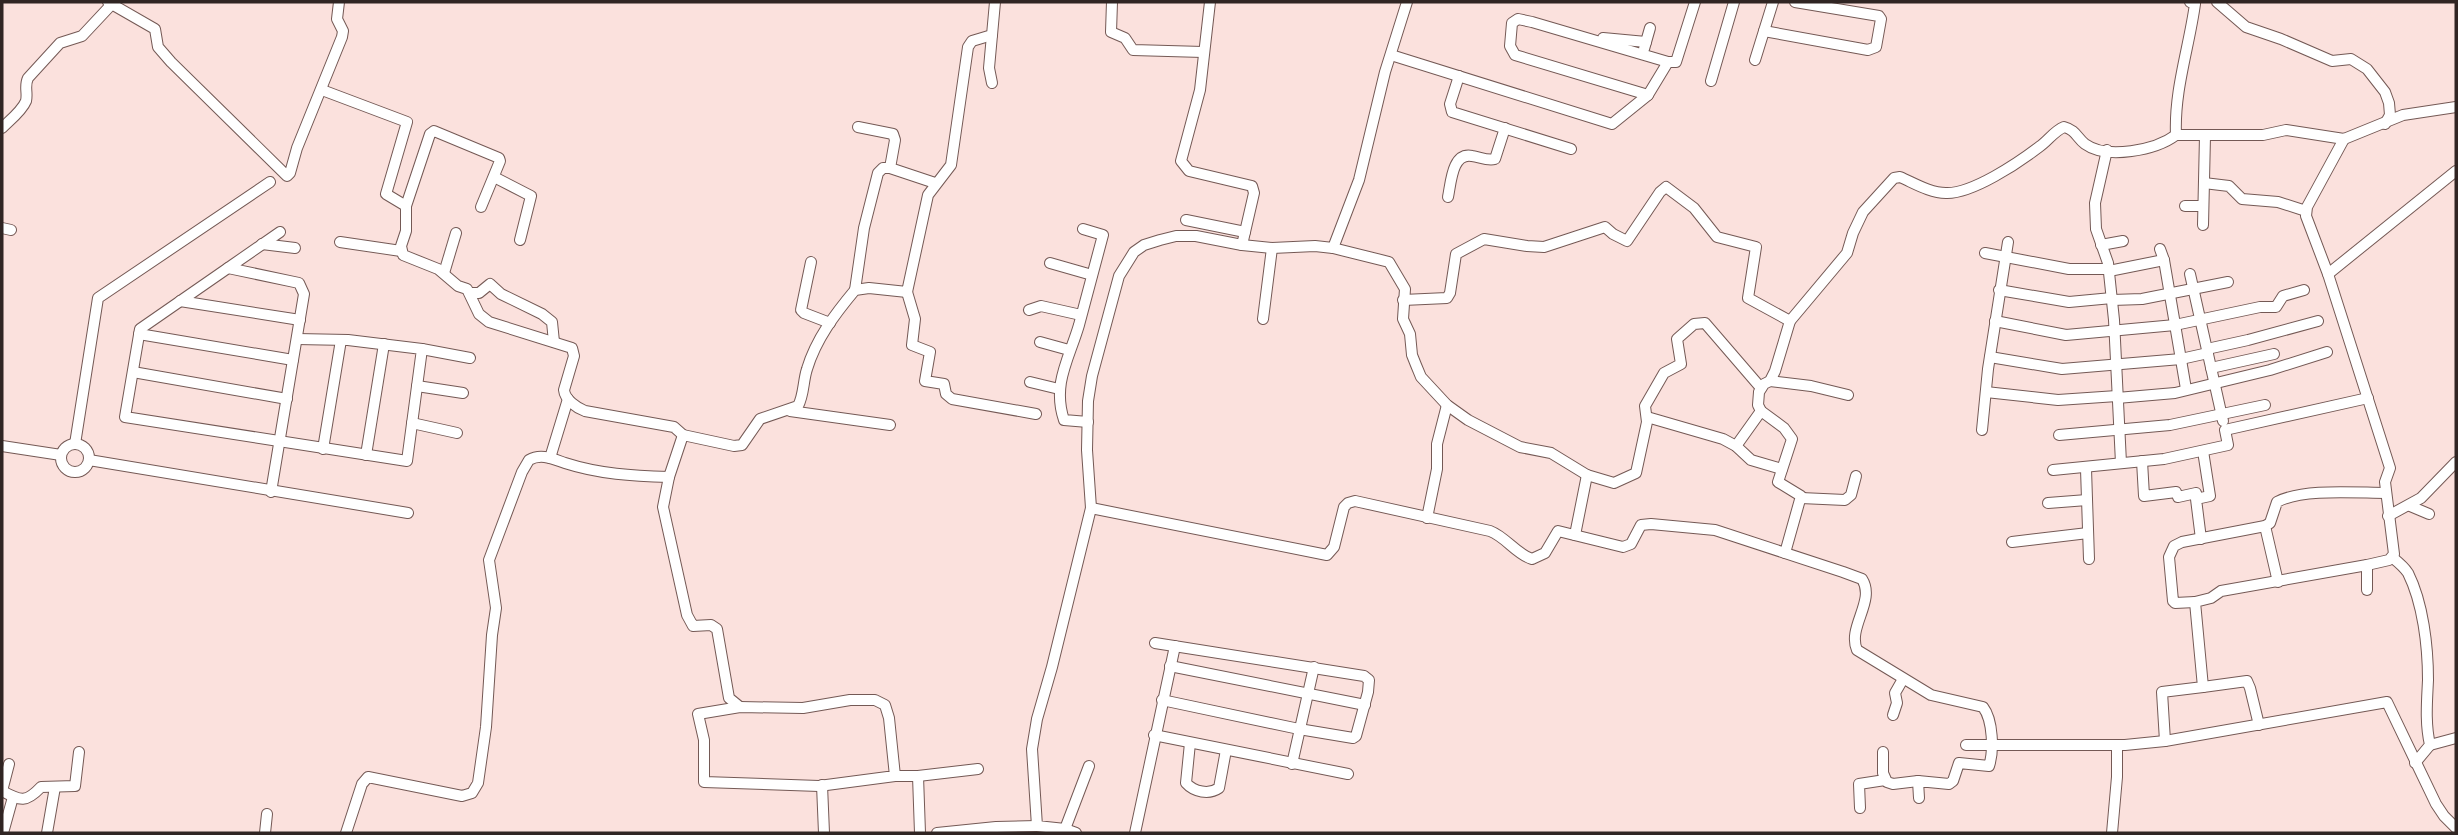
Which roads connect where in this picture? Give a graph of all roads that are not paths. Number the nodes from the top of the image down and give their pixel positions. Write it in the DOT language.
graph roads {
  1 [pos="339,2"];
  2 [pos="995,2"];
  3 [pos="1112,2"];
  4 [pos="1209,2"];
  5 [pos="1407,2"];
  6 [pos="1695,2"];
  7 [pos="1734,2"];
  8 [pos="1773,2"];
  9 [pos="1796,2"];
  10 [pos="1801,2"];
  11 [pos="2197,2"];
  12 [pos="2217,2"];
  13 [pos="110,3"];
  14 [pos="1650,28"];
  15 [pos="1764,31"];
  16 [pos="992,35"];
  17 [pos="1576,35"];
  18 [pos="1646,42"];
  19 [pos="1203,52"];
  20 [pos="1391,55"];
  21 [pos="1642,55"];
  22 [pos="1755,60"];
  23 [pos="1668,62"];
  24 [pos="1459,76"];
  25 [pos="1711,81"];
  26 [pos="992,83"];
  27 [pos="322,90"];
  28 [pos="1647,95"];
  29 [pos="2456,107"];
  30 [pos="2385,124"];
  31 [pos="858,127"];
  32 [pos="2,128"];
  33 [pos="1505,128"];
  34 [pos="2176,135"];
  35 [pos="2205,136"];
  36 [pos="2344,139"];
  37 [pos="1571,149"];
  38 [pos="2107,150"];
  39 [pos="890,168"];
  40 [pos="2456,172"];
  41 [pos="494,177"];
  42 [pos="1196,178"];
  43 [pos="270,182"];
  44 [pos="935,183"];
  45 [pos="2204,183"];
  46 [pos="1254,193"];
  47 [pos="1448,197"];
  48 [pos="406,206"];
  49 [pos="2185,206"];
  50 [pos="2203,206"];
  51 [pos="481,207"];
  52 [pos="2306,211"];
  53 [pos="1186,219"];
  54 [pos="2203,225"];
  55 [pos="1083,229"];
  56 [pos="280,232"];
  57 [pos="1245,232"];
  58 [pos="456,233"];
  59 [pos="520,240"];
  60 [pos="2123,241"];
  61 [pos="340,242"];
  62 [pos="2008,242"];
  63 [pos="262,244"];
  64 [pos="1242,245"];
  65 [pos="2101,245"];
  66 [pos="1272,247"];
  67 [pos="295,248"];
  68 [pos="1333,248"];
  69 [pos="401,251"];
  70 [pos="1985,253"];
  71 [pos="2004,256"];
  72 [pos="811,262"];
  73 [pos="1050,263"];
  74 [pos="228,268"];
  75 [pos="2109,270"];
  76 [pos="444,273"];
  77 [pos="2190,274"];
  78 [pos="2328,274"];
  79 [pos="1092,275"];
  80 [pos="2228,282"];
  81 [pos="2193,289"];
  82 [pos="855,290"];
  83 [pos="1999,290"];
  84 [pos="2304,290"];
  85 [pos="907,292"];
  86 [pos="470,293"];
  87 [pos="2170,294"];
  88 [pos="2112,299"];
  89 [pos="1403,300"];
  90 [pos="180,301"];
  91 [pos="1029,310"];
  92 [pos="1082,316"];
  93 [pos="1263,318"];
  94 [pos="300,320"];
  95 [pos="2200,320"];
  96 [pos="1790,321"];
  97 [pos="1995,321"];
  98 [pos="2318,321"];
  99 [pos="830,323"];
  100 [pos="2175,325"];
  101 [pos="2114,330"];
  102 [pos="139,334"];
  103 [pos="297,339"];
  104 [pos="341,340"];
  105 [pos="554,342"];
  106 [pos="1040,342"];
  107 [pos="383,344"];
  108 [pos="422,349"];
  109 [pos="1069,350"];
  110 [pos="2207,351"];
  111 [pos="2327,352"];
  112 [pos="2274,355"];
  113 [pos="1990,357"];
  114 [pos="470,358"];
  115 [pos="2181,359"];
  116 [pos="293,360"];
  117 [pos="2116,365"];
  118 [pos="2211,368"];
  119 [pos="133,372"];
  120 [pos="1030,382"];
  121 [pos="2214,382"];
  122 [pos="1765,385"];
  123 [pos="417,386"];
  124 [pos="1059,389"];
  125 [pos="2186,389"];
  126 [pos="1986,392"];
  127 [pos="463,393"];
  128 [pos="1848,395"];
  129 [pos="2117,397"];
  130 [pos="2368,398"];
  131 [pos="287,399"];
  132 [pos="568,399"];
  133 [pos="1447,405"];
  134 [pos="2265,405"];
  135 [pos="787,411"];
  136 [pos="1761,411"];
  137 [pos="1035,414"];
  138 [pos="2221,414"];
  139 [pos="1647,417"];
  140 [pos="1088,422"];
  141 [pos="412,423"];
  142 [pos="890,425"];
  143 [pos="1982,430"];
  144 [pos="2119,430"];
  145 [pos="2225,430"];
  146 [pos="457,433"];
  147 [pos="683,435"];
  148 [pos="2059,435"];
  149 [pos="279,442"];
  150 [pos="75,444"];
  151 [pos="2,446"];
  152 [pos="1736,446"];
  153 [pos="323,449"];
  154 [pos="2203,451"];
  155 [pos="61,455"];
  156 [pos="366,455"];
  157 [pos="550,458"];
  158 [pos="89,460"];
  159 [pos="2142,461"];
  160 [pos="2122,463"];
  161 [pos="2456,463"];
  162 [pos="1782,468"];
  163 [pos="2086,468"];
  164 [pos="2053,470"];
  165 [pos="1587,475"];
  166 [pos="1856,476"];
  167 [pos="669,477"];
  168 [pos="271,492"];
  169 [pos="2386,493"];
  170 [pos="1801,498"];
  171 [pos="2198,499"];
  172 [pos="2087,500"];
  173 [pos="2048,503"];
  174 [pos="2410,506"];
  175 [pos="1091,508"];
  176 [pos="408,513"];
  177 [pos="2429,514"];
  178 [pos="2388,516"];
  179 [pos="1427,518"];
  180 [pos="2266,526"];
  181 [pos="2088,533"];
  182 [pos="1575,535"];
  183 [pos="2202,539"];
  184 [pos="2012,542"];
  185 [pos="1785,553"];
  186 [pos="2393,558"];
  187 [pos="2089,559"];
  188 [pos="2367,565"];
  189 [pos="2278,582"];
  190 [pos="2367,590"];
  191 [pos="2196,602"];
  192 [pos="1155,643"];
  193 [pos="1175,646"];
  194 [pos="1170,666"];
  195 [pos="1314,667"];
  196 [pos="1903,679"];
  197 [pos="2203,687"];
  198 [pos="1307,695"];
  199 [pos="1162,700"];
  200 [pos="1364,705"];
  201 [pos="740,707"];
  202 [pos="1893,715"];
  203 [pos="2259,724"];
  204 [pos="1299,729"];
  205 [pos="1154,735"];
  206 [pos="2456,738"];
  207 [pos="2165,741"];
  208 [pos="1190,743"];
  209 [pos="1991,744"];
  210 [pos="1966,745"];
  211 [pos="2117,745"];
  212 [pos="2430,745"];
  213 [pos="1226,750"];
  214 [pos="79,752"];
  215 [pos="1882,752"];
  216 [pos="2416,762"];
  217 [pos="9,764"];
  218 [pos="1292,764"];
  219 [pos="1089,766"];
  220 [pos="978,769"];
  221 [pos="1348,774"];
  222 [pos="895,776"];
  223 [pos="918,776"];
  224 [pos="1885,780"];
  225 [pos="1918,781"];
  226 [pos="822,785"];
  227 [pos="55,787"];
  228 [pos="2,791"];
  229 [pos="13,797"];
  230 [pos="1919,798"];
  231 [pos="1860,808"];
  232 [pos="2456,809"];
  233 [pos="267,814"];
  234 [pos="2452,824"];
  235 [pos="1037,826"];
  236 [pos="1024,830"];
  237 [pos="1071,831"];
  238 [pos="3,833"];
  239 [pos="47,833"];
  240 [pos="265,833"];
  241 [pos="346,833"];
  242 [pos="824,833"];
  243 [pos="920,833"];
  244 [pos="937,833"];
  245 [pos="1135,833"];
  246 [pos="2112,833"];
  1 -- 27 [label="street"];
  2 -- 16 [label="street"];
  3 -- 19 [label="street"];
  4 -- 19 [label="street"];
  5 -- 20 [label="street"];
  6 -- 23 [label="street"];
  7 -- 25 [label="street"];
  8 -- 15 [label="street"];
  9 -- 10 [label="street"];
  10 -- 15 [label="street"];
  11 -- 34 [label="street"];
  12 -- 30 [label="street"];
  13 -- 27 [label="street"];
  13 -- 32 [label="street"];
  14 -- 18 [label="street"];
  15 -- 22 [label="street"];
  16 -- 26 [label="street"];
  16 -- 44 [label="street"];
  17 -- 18 [label="street"];
  17 -- 21 [label="street"];
  17 -- 28 [label="street"];
  18 -- 21 [label="street"];
  19 -- 46 [label="street"];
  20 -- 24 [label="street"];
  20 -- 68 [label="street"];
  21 -- 23 [label="street"];
  23 -- 28 [label="street"];
  24 -- 28 [label="street"];
  24 -- 33 [label="street"];
  27 -- 48 [label="street"];
  29 -- 30 [label="street"];
  30 -- 36 [label="street"];
  31 -- 39 [label="street"];
  33 -- 37 [label="street"];
  33 -- 47 [label="street"];
  34 -- 35 [label="street"];
  34 -- 38 [label="street"];
  35 -- 36 [label="street"];
  35 -- 45 [label="street"];
  36 -- 52 [label="street"];
  38 -- 65 [label="street"];
  38 -- 96 [label="street"];
  39 -- 44 [label="street"];
  39 -- 82 [label="street"];
  40 -- 78 [label="street"];
  41 -- 48 [label="street"];
  41 -- 51 [label="street"];
  41 -- 59 [label="street"];
  42 -- 46 [label="street"];
  43 -- 150 [label="street"];
  44 -- 85 [label="street"];
  45 -- 50 [label="street"];
  45 -- 52 [label="street"];
  46 -- 57 [label="street"];
  48 -- 69 [label="street"];
  49 -- 50 [label="street"];
  50 -- 54 [label="street"];
  52 -- 78 [label="street"];
  53 -- 57 [label="street"];
  55 -- 79 [label="street"];
  56 -- 63 [label="street"];
  57 -- 64 [label="street"];
  58 -- 76 [label="street"];
  60 -- 65 [label="street"];
  61 -- 69 [label="street"];
  62 -- 71 [label="street"];
  63 -- 67 [label="street"];
  63 -- 74 [label="street"];
  64 -- 66 [label="street"];
  64 -- 140 [label="street"];
  65 -- 75 [label="street"];
  66 -- 68 [label="street"];
  66 -- 93 [label="street"];
  68 -- 89 [label="street"];
  69 -- 76 [label="street"];
  70 -- 71 [label="street"];
  71 -- 75 [label="street"];
  71 -- 83 [label="street"];
  72 -- 99 [label="street"];
  73 -- 79 [label="street"];
  74 -- 90 [label="street"];
  74 -- 94 [label="street"];
  75 -- 87 [label="street"];
  75 -- 88 [label="street"];
  76 -- 86 [label="street"];
  77 -- 81 [label="street"];
  78 -- 130 [label="street"];
  79 -- 92 [label="street"];
  80 -- 81 [label="street"];
  81 -- 87 [label="street"];
  81 -- 95 [label="street"];
  82 -- 85 [label="street"];
  82 -- 99 [label="street"];
  83 -- 88 [label="street"];
  83 -- 97 [label="street"];
  84 -- 95 [label="street"];
  85 -- 137 [label="street"];
  86 -- 105 [label="street"];
  86 -- 105 [label="street"];
  87 -- 88 [label="street"];
  87 -- 100 [label="street"];
  88 -- 101 [label="street"];
  89 -- 96 [label="street"];
  89 -- 133 [label="street"];
  90 -- 94 [label="street"];
  90 -- 102 [label="street"];
  91 -- 92 [label="street"];
  92 -- 109 [label="street"];
  94 -- 103 [label="street"];
  95 -- 100 [label="street"];
  95 -- 110 [label="street"];
  96 -- 122 [label="street"];
  97 -- 101 [label="street"];
  97 -- 113 [label="street"];
  98 -- 110 [label="street"];
  99 -- 135 [label="street"];
  100 -- 101 [label="street"];
  100 -- 115 [label="street"];
  101 -- 117 [label="street"];
  102 -- 116 [label="street"];
  102 -- 119 [label="street"];
  103 -- 104 [label="street"];
  103 -- 116 [label="street"];
  104 -- 107 [label="street"];
  104 -- 153 [label="street"];
  105 -- 132 [label="street"];
  106 -- 109 [label="street"];
  107 -- 108 [label="street"];
  107 -- 156 [label="street"];
  108 -- 114 [label="street"];
  108 -- 123 [label="street"];
  109 -- 124 [label="street"];
  110 -- 115 [label="street"];
  110 -- 118 [label="street"];
  111 -- 121 [label="street"];
  112 -- 118 [label="street"];
  113 -- 117 [label="street"];
  113 -- 126 [label="street"];
  115 -- 117 [label="street"];
  115 -- 125 [label="street"];
  116 -- 131 [label="street"];
  117 -- 129 [label="street"];
  118 -- 121 [label="street"];
  119 -- 131 [label="street"];
  119 -- 149 [label="street"];
  120 -- 124 [label="street"];
  121 -- 125 [label="street"];
  121 -- 138 [label="street"];
  122 -- 128 [label="street"];
  122 -- 136 [label="street"];
  122 -- 139 [label="street"];
  123 -- 127 [label="street"];
  123 -- 141 [label="street"];
  124 -- 140 [label="street"];
  125 -- 129 [label="street"];
  126 -- 129 [label="street"];
  126 -- 143 [label="street"];
  129 -- 144 [label="street"];
  130 -- 145 [label="street"];
  130 -- 169 [label="street"];
  131 -- 149 [label="street"];
  132 -- 147 [label="street"];
  132 -- 157 [label="street"];
  133 -- 165 [label="street"];
  133 -- 179 [label="street"];
  134 -- 138 [label="street"];
  135 -- 142 [label="street"];
  135 -- 147 [label="street"];
  136 -- 152 [label="street"];
  136 -- 162 [label="street"];
  138 -- 144 [label="street"];
  138 -- 145 [label="street"];
  139 -- 152 [label="street"];
  139 -- 165 [label="street"];
  140 -- 175 [label="street"];
  141 -- 146 [label="street"];
  141 -- 156 [label="street"];
  144 -- 148 [label="street"];
  144 -- 160 [label="street"];
  145 -- 154 [label="street"];
  147 -- 167 [label="street"];
  149 -- 153 [label="street"];
  149 -- 168 [label="street"];
  150 -- 155 [label="street"];
  150 -- 158 [label="street"];
  151 -- 155 [label="street"];
  152 -- 162 [label="street"];
  153 -- 156 [label="street"];
  154 -- 159 [label="street"];
  154 -- 171 [label="street"];
  155 -- 158 [label="street"];
  157 -- 167 [label="street"];
  157 -- 241 [label="street"];
  158 -- 168 [label="street"];
  159 -- 160 [label="street"];
  159 -- 171 [label="street"];
  160 -- 163 [label="street"];
  161 -- 174 [label="street"];
  162 -- 170 [label="street"];
  163 -- 164 [label="street"];
  163 -- 172 [label="street"];
  165 -- 182 [label="street"];
  166 -- 170 [label="street"];
  167 -- 201 [label="street"];
  168 -- 176 [label="street"];
  169 -- 178 [label="street"];
  169 -- 180 [label="street"];
  170 -- 185 [label="street"];
  171 -- 183 [label="street"];
  172 -- 173 [label="street"];
  172 -- 181 [label="street"];
  174 -- 177 [label="street"];
  174 -- 178 [label="street"];
  175 -- 179 [label="street"];
  175 -- 235 [label="street"];
  178 -- 186 [label="street"];
  179 -- 182 [label="street"];
  180 -- 183 [label="street"];
  180 -- 189 [label="street"];
  181 -- 184 [label="street"];
  181 -- 187 [label="street"];
  182 -- 185 [label="street"];
  183 -- 191 [label="street"];
  185 -- 196 [label="street"];
  186 -- 188 [label="street"];
  186 -- 212 [label="street"];
  188 -- 189 [label="street"];
  188 -- 190 [label="street"];
  189 -- 191 [label="street"];
  191 -- 197 [label="street"];
  192 -- 193 [label="street"];
  193 -- 194 [label="street"];
  193 -- 195 [label="street"];
  194 -- 198 [label="street"];
  194 -- 199 [label="street"];
  195 -- 198 [label="street"];
  195 -- 200 [label="street"];
  196 -- 202 [label="street"];
  196 -- 209 [label="street"];
  197 -- 203 [label="street"];
  197 -- 207 [label="street"];
  198 -- 200 [label="street"];
  198 -- 204 [label="street"];
  199 -- 204 [label="street"];
  199 -- 205 [label="street"];
  200 -- 204 [label="street"];
  201 -- 222 [label="street"];
  201 -- 226 [label="street"];
  203 -- 207 [label="street"];
  203 -- 216 [label="street"];
  204 -- 218 [label="street"];
  205 -- 208 [label="street"];
  205 -- 245 [label="street"];
  206 -- 212 [label="street"];
  207 -- 211 [label="street"];
  208 -- 213 [label="street"];
  208 -- 213 [label="street"];
  209 -- 210 [label="street"];
  209 -- 211 [label="street"];
  209 -- 225 [label="street"];
  211 -- 246 [label="street"];
  212 -- 216 [label="street"];
  213 -- 218 [label="street"];
  214 -- 227 [label="street"];
  215 -- 224 [label="street"];
  216 -- 234 [label="street"];
  217 -- 228 [label="street"];
  218 -- 221 [label="street"];
  219 -- 237 [label="street"];
  220 -- 223 [label="street"];
  222 -- 223 [label="street"];
  222 -- 226 [label="street"];
  223 -- 243 [label="street"];
  224 -- 225 [label="street"];
  224 -- 231 [label="street"];
  225 -- 230 [label="street"];
  226 -- 242 [label="street"];
  227 -- 229 [label="street"];
  227 -- 239 [label="street"];
  228 -- 229 [label="street"];
  229 -- 238 [label="street"];
  232 -- 234 [label="street"];
  233 -- 240 [label="street"];
  235 -- 236 [label="street"];
  235 -- 237 [label="street"];
  236 -- 244 [label="street"];
}
